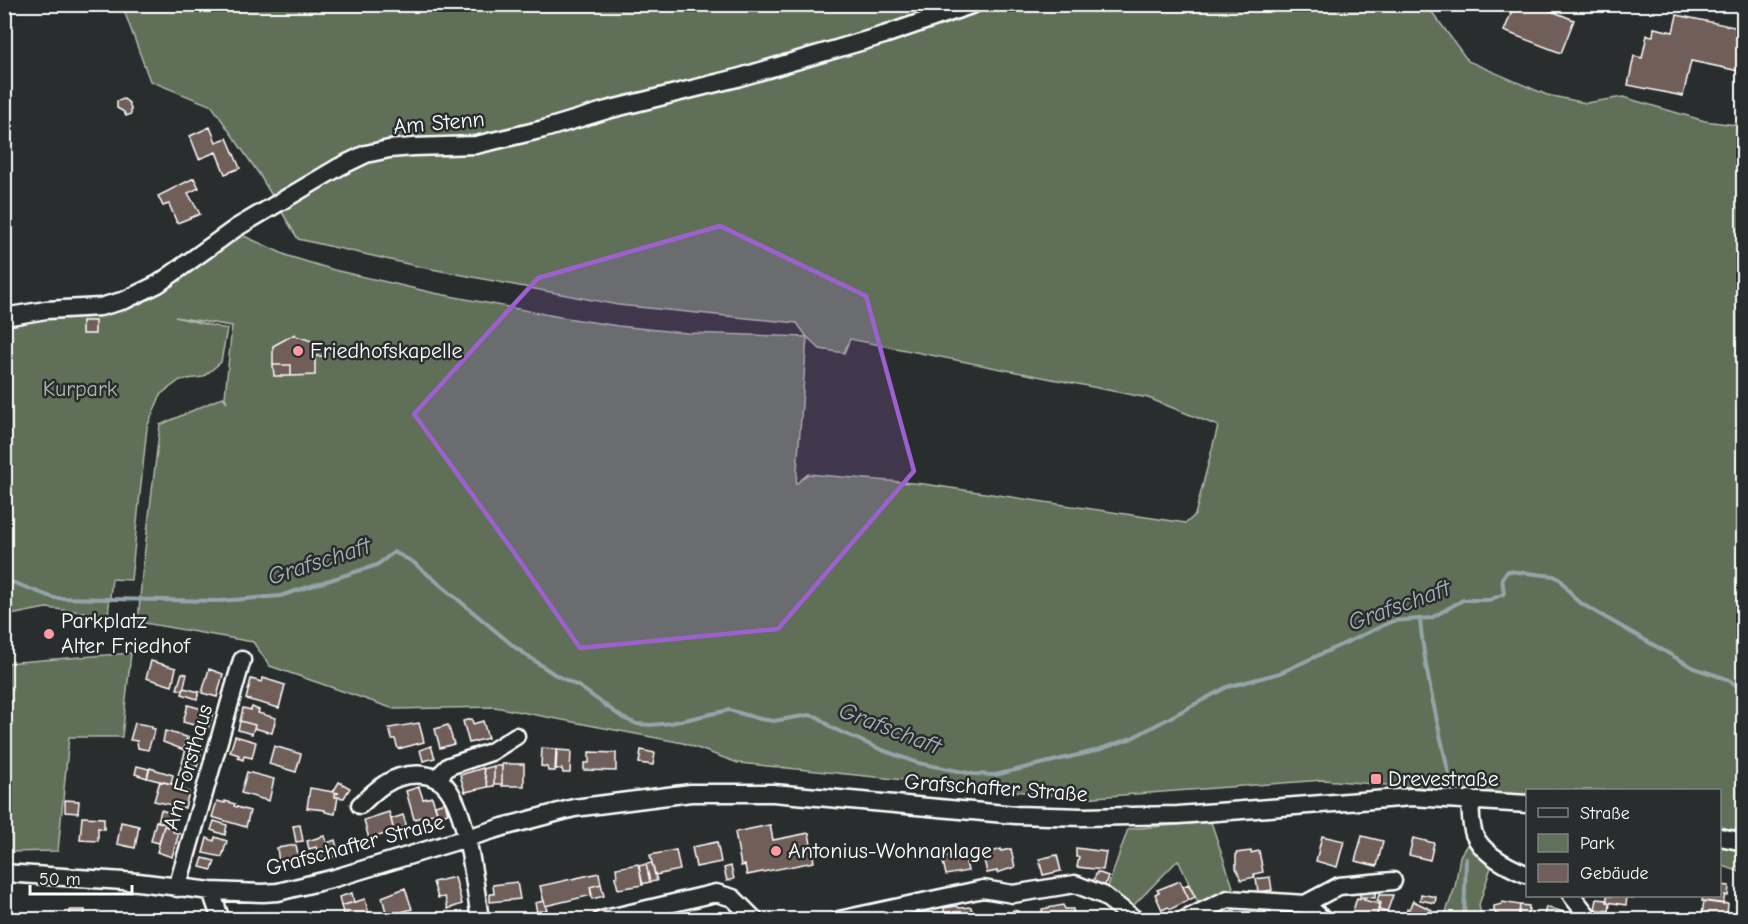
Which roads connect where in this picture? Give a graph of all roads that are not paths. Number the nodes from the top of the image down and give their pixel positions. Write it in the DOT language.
graph roads {
  1 [pos="974,4"];
  2 [pos="4,317"];
  3 [pos="242,660"];
  4 [pos="516,736"];
  5 [pos="436,778"];
  6 [pos="1470,800"];
  7 [pos="1526,804"];
  8 [pos="360,805"];
  9 [pos="1721,837"];
  10 [pos="466,838"];
  11 [pos="1743,842"];
  12 [pos="4,873"];
  13 [pos="1526,874"];
  14 [pos="1394,881"];
  15 [pos="177,888"];
  16 [pos="211,891"];
  17 [pos="1573,897"];
  18 [pos="1305,904"];
  19 [pos="629,916"];
  20 [pos="222,920"];
  21 [pos="480,920"];
  22 [pos="601,920"];
  23 [pos="755,920"];
  24 [pos="839,920"];
  25 [pos="1136,920"];
  26 [pos="1184,920"];
  27 [pos="1324,920"];
  28 [pos="1591,920"];
  1 -- 2 [label="street, Am Stenn"];
  3 -- 15 [label="street, Am Forsthaus"];
  4 -- 5 [label="street, Grafschafter Straße"];
  5 -- 8 [label="street, Grafschafter Straße"];
  5 -- 10 [label="street, Grafschafter Straße"];
  6 -- 7 [label="street, Grafschafter Straße"];
  6 -- 10 [label="street, Grafschafter Straße"];
  6 -- 13 [label="street"];
  9 -- 11 [label="street"];
  10 -- 16 [label="street, Grafschafter Straße"];
  10 -- 21 [label="street"];
  12 -- 15 [label="street, Grafschafter Straße"];
  14 -- 18 [label="street"];
  15 -- 16 [label="street, Grafschafter Straße"];
  16 -- 20 [label="street"];
  17 -- 28 [label="street"];
  18 -- 26 [label="street"];
  18 -- 27 [label="street"];
  19 -- 22 [label="street"];
  19 -- 23 [label="street"];
  24 -- 25 [label="street"];
}
